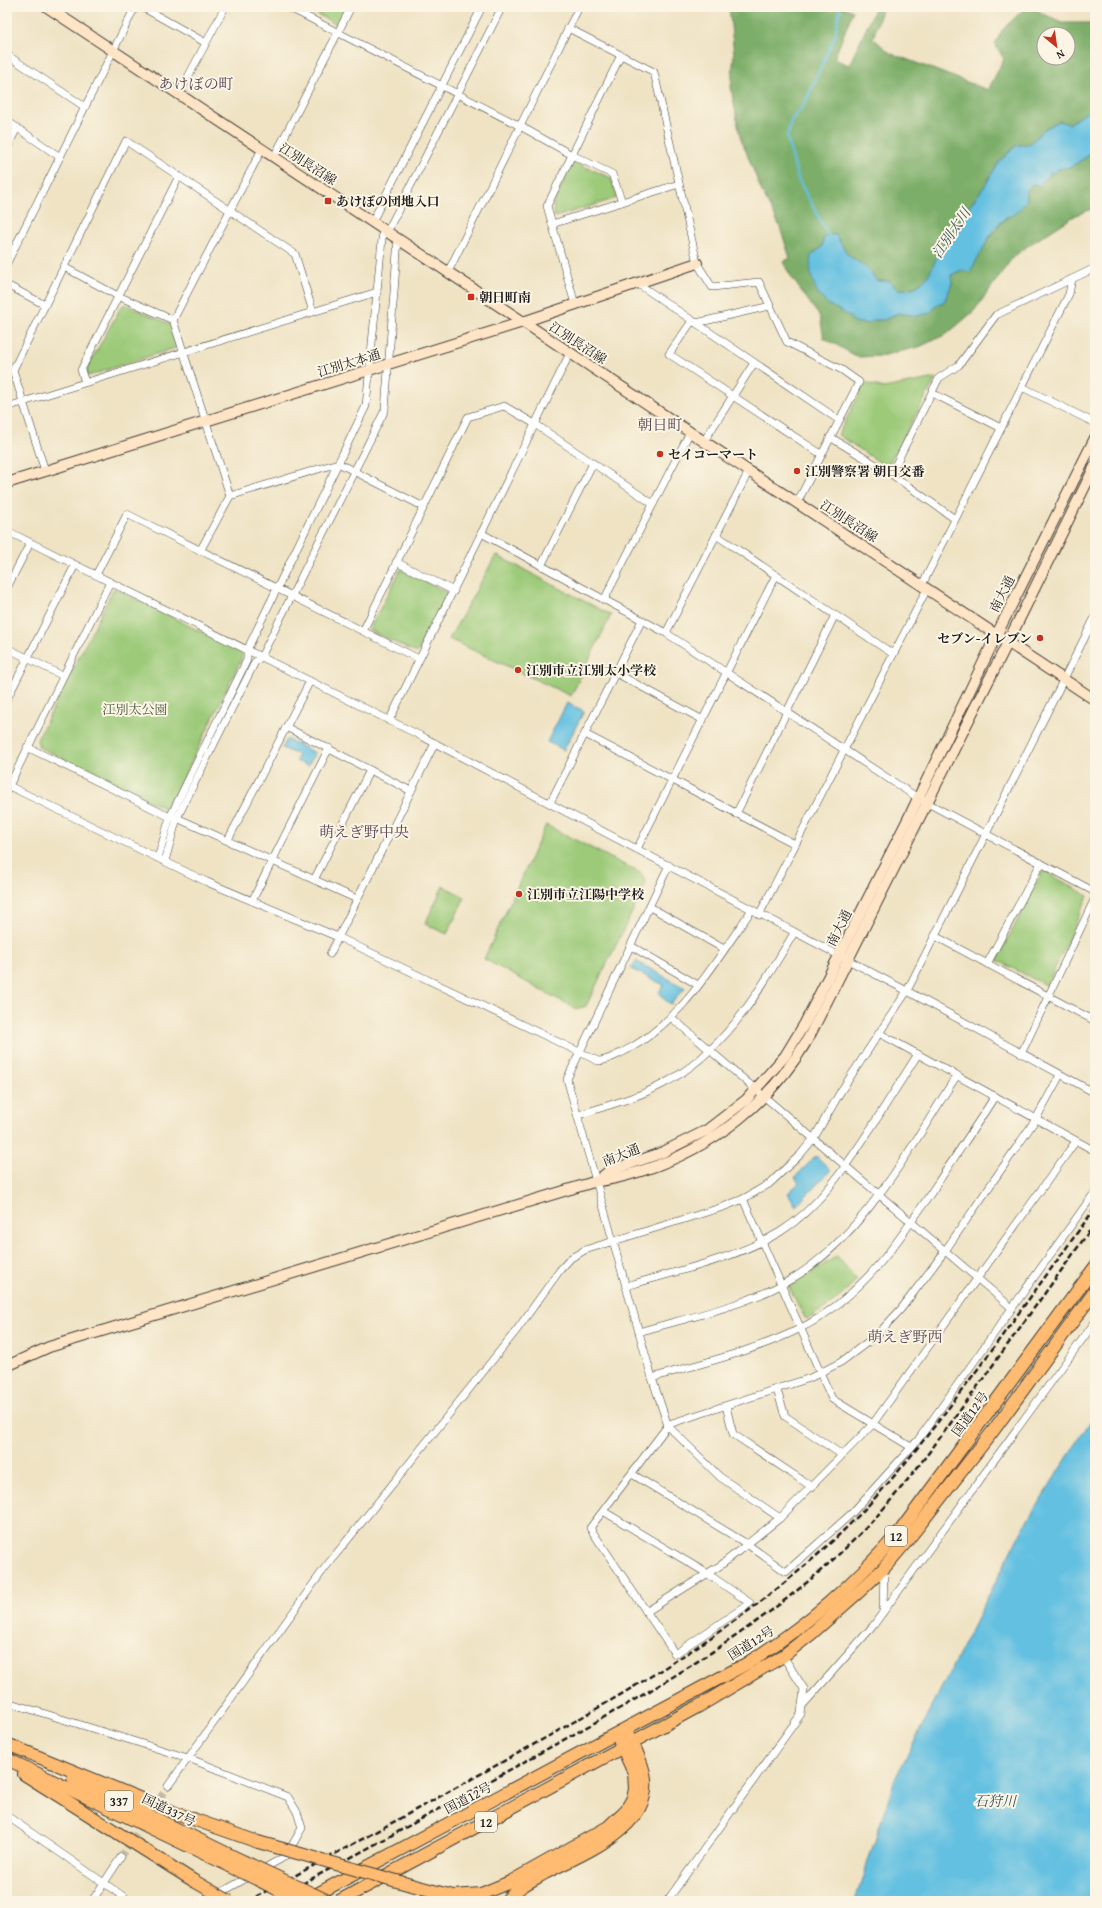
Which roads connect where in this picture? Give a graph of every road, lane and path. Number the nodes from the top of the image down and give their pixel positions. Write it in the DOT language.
graph roads {
  1 [pos="47,7"];
  2 [pos="135,7"];
  3 [pos="142,7"];
  4 [pos="225,7"];
  5 [pos="288,7"];
  6 [pos="351,7"];
  7 [pos="482,7"];
  8 [pos="502,7"];
  9 [pos="579,7"];
  10 [pos="568,28"];
  11 [pos="338,33"];
  12 [pos="206,43"];
  13 [pos="114,51"];
  14 [pos="7,55"];
  15 [pos="621,55"];
  16 [pos="441,86"];
  17 [pos="179,94"];
  18 [pos="457,94"];
  19 [pos="86,107"];
  20 [pos="7,121"];
  21 [pos="520,126"];
  22 [pos="17,128"];
  23 [pos="7,148"];
  24 [pos="262,149"];
  25 [pos="572,155"];
  26 [pos="60,157"];
  27 [pos="274,157"];
  28 [pos="178,176"];
  29 [pos="679,184"];
  30 [pos="622,202"];
  31 [pos="231,211"];
  32 [pos="372,222"];
  33 [pos="552,224"];
  34 [pos="385,230"];
  35 [pos="398,239"];
  36 [pos="697,262"];
  37 [pos="7,263"];
  38 [pos="64,267"];
  39 [pos="1095,268"];
  40 [pos="448,272"];
  41 [pos="1072,279"];
  42 [pos="636,283"];
  43 [pos="7,285"];
  44 [pos="377,292"];
  45 [pos="118,296"];
  46 [pos="45,304"];
  47 [pos="575,304"];
  48 [pos="770,306"];
  49 [pos="313,312"];
  50 [pos="173,320"];
  51 [pos="523,322"];
  52 [pos="694,322"];
  53 [pos="184,352"];
  54 [pos="570,353"];
  55 [pos="754,363"];
  56 [pos="387,364"];
  57 [pos="369,370"];
  58 [pos="86,382"];
  59 [pos="1022,387"];
  60 [pos="932,393"];
  61 [pos="733,396"];
  62 [pos="23,402"];
  63 [pos="7,407"];
  64 [pos="839,420"];
  65 [pos="205,421"];
  66 [pos="1095,423"];
  67 [pos="535,424"];
  68 [pos="1001,428"];
  69 [pos="690,432"];
  70 [pos="830,437"];
  71 [pos="1095,438"];
  72 [pos="704,441"];
  73 [pos="821,454"];
  74 [pos="338,463"];
  75 [pos="593,464"];
  76 [pos="1095,466"];
  77 [pos="45,471"];
  78 [pos="354,471"];
  79 [pos="749,471"];
  80 [pos="891,474"];
  81 [pos="7,483"];
  82 [pos="230,496"];
  83 [pos="797,503"];
  84 [pos="653,504"];
  85 [pos="424,507"];
  86 [pos="955,519"];
  87 [pos="7,531"];
  88 [pos="481,533"];
  89 [pos="716,535"];
  90 [pos="30,543"];
  91 [pos="200,551"];
  92 [pos="396,562"];
  93 [pos="75,565"];
  94 [pos="541,566"];
  95 [pos="96,575"];
  96 [pos="776,575"];
  97 [pos="110,582"];
  98 [pos="924,587"];
  99 [pos="7,588"];
  100 [pos="277,589"];
  101 [pos="454,591"];
  102 [pos="292,596"];
  103 [pos="604,600"];
  104 [pos="836,615"];
  105 [pos="1095,617"];
  106 [pos="642,620"];
  107 [pos="363,631"];
  108 [pos="666,633"];
  109 [pos="996,634"];
  110 [pos="1008,642"];
  111 [pos="7,648"];
  112 [pos="247,650"];
  113 [pos="893,654"];
  114 [pos="261,657"];
  115 [pos="28,658"];
  116 [pos="419,659"];
  117 [pos="616,673"];
  118 [pos="726,674"];
  119 [pos="63,676"];
  120 [pos="1064,679"];
  121 [pos="310,681"];
  122 [pos="7,699"];
  123 [pos="1095,700"];
  124 [pos="786,713"];
  125 [pos="702,720"];
  126 [pos="389,721"];
  127 [pos="286,726"];
  128 [pos="585,734"];
  129 [pos="435,744"];
  130 [pos="27,747"];
  131 [pos="328,748"];
  132 [pos="844,751"];
  133 [pos="370,770"];
  134 [pos="672,779"];
  135 [pos="8,787"];
  136 [pos="411,791"];
  137 [pos="922,801"];
  138 [pos="550,804"];
  139 [pos="736,814"];
  140 [pos="173,817"];
  141 [pos="986,834"];
  142 [pos="228,840"];
  143 [pos="795,844"];
  144 [pos="637,849"];
  145 [pos="158,858"];
  146 [pos="165,861"];
  147 [pos="272,861"];
  148 [pos="1041,863"];
  149 [pos="669,865"];
  150 [pos="314,880"];
  151 [pos="1095,892"];
  152 [pos="1095,898"];
  153 [pos="357,899"];
  154 [pos="252,901"];
  155 [pos="650,907"];
  156 [pos="751,911"];
  157 [pos="759,915"];
  158 [pos="794,933"];
  159 [pos="935,936"];
  160 [pos="338,937"];
  161 [pos="631,946"];
  162 [pos="724,949"];
  163 [pos="330,954"];
  164 [pos="843,958"];
  165 [pos="987,964"];
  166 [pos="698,985"];
  167 [pos="907,991"];
  168 [pos="1048,996"];
  169 [pos="672,1018"];
  170 [pos="1095,1021"];
  171 [pos="880,1033"];
  172 [pos="711,1051"];
  173 [pos="580,1053"];
  174 [pos="918,1054"];
  175 [pos="1021,1054"];
  176 [pos="1060,1074"];
  177 [pos="957,1075"];
  178 [pos="761,1092"];
  179 [pos="1095,1094"];
  180 [pos="995,1096"];
  181 [pos="578,1115"];
  182 [pos="1036,1119"];
  183 [pos="814,1138"];
  184 [pos="1076,1141"];
  185 [pos="1095,1151"];
  186 [pos="846,1166"];
  187 [pos="597,1180"];
  188 [pos="1095,1192"];
  189 [pos="879,1194"];
  190 [pos="743,1199"];
  191 [pos="912,1222"];
  192 [pos="613,1241"];
  193 [pos="762,1241"];
  194 [pos="945,1251"];
  195 [pos="1095,1267"];
  196 [pos="978,1278"];
  197 [pos="782,1284"];
  198 [pos="626,1286"];
  199 [pos="1095,1292"];
  200 [pos="1012,1308"];
  201 [pos="1095,1322"];
  202 [pos="801,1328"];
  203 [pos="639,1332"];
  204 [pos="7,1366"];
  205 [pos="821,1373"];
  206 [pos="652,1378"];
  207 [pos="777,1390"];
  208 [pos="726,1406"];
  209 [pos="872,1424"];
  210 [pos="668,1426"];
  211 [pos="910,1447"];
  212 [pos="842,1456"];
  213 [pos="632,1474"];
  214 [pos="812,1487"];
  215 [pos="603,1511"];
  216 [pos="780,1518"];
  217 [pos="747,1544"];
  218 [pos="884,1568"];
  219 [pos="708,1574"];
  220 [pos="646,1612"];
  221 [pos="883,1612"];
  222 [pos="783,1656"];
  223 [pos="7,1702"];
  224 [pos="802,1706"];
  225 [pos="621,1732"];
  226 [pos="627,1744"];
  227 [pos="7,1745"];
  228 [pos="188,1758"];
  229 [pos="7,1759"];
  230 [pos="7,1764"];
  231 [pos="168,1786"];
  232 [pos="7,1816"];
  233 [pos="121,1857"];
  234 [pos="231,1861"];
  235 [pos="104,1883"];
  236 [pos="92,1901"];
  237 [pos="130,1901"];
  238 [pos="206,1901"];
  239 [pos="229,1901"];
  240 [pos="301,1901"];
  241 [pos="304,1901"];
  242 [pos="328,1901"];
  243 [pos="339,1901"];
  244 [pos="506,1901"];
  245 [pos="667,1901"];
  1 -- 13 [label="street, 江別長沼線"];
  2 -- 13 [label="street"];
  3 -- 12 [label="street"];
  4 -- 12 [label="street"];
  5 -- 11 [label="street"];
  6 -- 11 [label="street"];
  7 -- 16 [label="street"];
  8 -- 18 [label="street"];
  9 -- 10 [label="street"];
  10 -- 15 [label="street"];
  10 -- 21 [label="street"];
  11 -- 16 [label="street"];
  11 -- 27 [label="street"];
  12 -- 17 [label="street"];
  13 -- 17 [label="street, 江別長沼線"];
  13 -- 19 [label="street"];
  14 -- 19 [label="street"];
  15 -- 25 [label="street"];
  15 -- 29 [label="street"];
  16 -- 18 [label="street"];
  16 -- 32 [label="street"];
  17 -- 24 [label="street, 江別長沼線"];
  18 -- 21 [label="street"];
  18 -- 34 [label="street"];
  19 -- 26 [label="street"];
  20 -- 22 [label="street"];
  21 -- 25 [label="street"];
  21 -- 40 [label="street"];
  22 -- 23 [label="street"];
  22 -- 26 [label="street"];
  24 -- 27 [label="street, 江別長沼線"];
  24 -- 31 [label="street"];
  25 -- 30 [label="street"];
  25 -- 33 [label="street"];
  26 -- 37 [label="street"];
  27 -- 32 [label="street, 江別長沼線"];
  28 -- 31 [label="street"];
  28 -- 38 [label="street"];
  28 -- 45 [label="street"];
  29 -- 30 [label="street"];
  29 -- 36 [label="street"];
  30 -- 33 [label="street"];
  31 -- 49 [label="street"];
  31 -- 50 [label="street"];
  32 -- 34 [label="street, 江別長沼線"];
  33 -- 47 [label="street"];
  34 -- 35 [label="street, 江別長沼線"];
  34 -- 44 [label="street"];
  35 -- 40 [label="street, 江別長沼線"];
  35 -- 56 [label="street"];
  36 -- 42 [label="street, 江別太本通"];
  36 -- 48 [label="street"];
  38 -- 45 [label="street"];
  38 -- 46 [label="street"];
  39 -- 41 [label="street"];
  40 -- 51 [label="street, 江別長沼線"];
  41 -- 59 [label="street"];
  41 -- 60 [label="street"];
  42 -- 47 [label="street, 江別太本通"];
  42 -- 52 [label="street"];
  43 -- 46 [label="street"];
  44 -- 49 [label="street"];
  44 -- 57 [label="street"];
  45 -- 50 [label="street"];
  45 -- 58 [label="street"];
  46 -- 62 [label="street"];
  47 -- 51 [label="street, 江別太本通"];
  48 -- 52 [label="street"];
  48 -- 64 [label="street"];
  49 -- 53 [label="street"];
  50 -- 53 [label="street"];
  51 -- 54 [label="street, 江別長沼線"];
  51 -- 56 [label="street, 江別太本通"];
  52 -- 55 [label="street"];
  52 -- 61 [label="street"];
  53 -- 58 [label="street"];
  53 -- 65 [label="street"];
  54 -- 67 [label="street"];
  54 -- 69 [label="street, 江別長沼線"];
  55 -- 61 [label="street"];
  55 -- 64 [label="street"];
  56 -- 57 [label="street, 江別太本通"];
  56 -- 78 [label="street"];
  57 -- 65 [label="street, 江別太本通"];
  57 -- 74 [label="street"];
  58 -- 62 [label="street"];
  59 -- 66 [label="street"];
  59 -- 68 [label="street"];
  60 -- 68 [label="street"];
  60 -- 80 [label="street"];
  61 -- 72 [label="street"];
  61 -- 73 [label="street"];
  62 -- 63 [label="street"];
  62 -- 77 [label="street"];
  64 -- 70 [label="street"];
  65 -- 77 [label="street, 江別太本通"];
  65 -- 82 [label="street"];
  67 -- 75 [label="street"];
  67 -- 85 [label="street"];
  67 -- 88 [label="street"];
  68 -- 86 [label="street"];
  69 -- 72 [label="street, 江別長沼線"];
  69 -- 84 [label="street"];
  70 -- 73 [label="street"];
  70 -- 80 [label="street"];
  71 -- 109 [label="street, 南大通"];
  72 -- 79 [label="street, 江別長沼線"];
  73 -- 83 [label="street"];
  74 -- 78 [label="street"];
  74 -- 82 [label="street"];
  74 -- 100 [label="street"];
  75 -- 84 [label="street"];
  75 -- 94 [label="street"];
  76 -- 110 [label="street, 南大通"];
  77 -- 81 [label="street, 江別太本通"];
  78 -- 85 [label="street"];
  78 -- 102 [label="street"];
  79 -- 83 [label="street, 江別長沼線"];
  79 -- 89 [label="street"];
  80 -- 86 [label="street"];
  82 -- 91 [label="street"];
  83 -- 98 [label="street, 江別長沼線"];
  84 -- 103 [label="street"];
  85 -- 92 [label="street"];
  86 -- 98 [label="street"];
  87 -- 90 [label="street"];
  88 -- 94 [label="street"];
  88 -- 101 [label="street"];
  89 -- 96 [label="street"];
  89 -- 108 [label="street"];
  90 -- 93 [label="street"];
  90 -- 99 [label="street"];
  91 -- 95 [label="street"];
  91 -- 100 [label="street"];
  92 -- 101 [label="street"];
  92 -- 107 [label="street"];
  93 -- 95 [label="street"];
  93 -- 115 [label="street"];
  94 -- 103 [label="street"];
  95 -- 97 [label="street"];
  96 -- 104 [label="street"];
  96 -- 118 [label="street"];
  97 -- 112 [label="street"];
  97 -- 119 [label="street"];
  98 -- 109 [label="street, 江別長沼線"];
  98 -- 113 [label="street"];
  100 -- 102 [label="street"];
  100 -- 112 [label="street"];
  101 -- 116 [label="street"];
  102 -- 107 [label="street"];
  102 -- 114 [label="street"];
  103 -- 106 [label="street"];
  104 -- 113 [label="street"];
  104 -- 124 [label="street"];
  105 -- 120 [label="street"];
  106 -- 108 [label="street"];
  106 -- 117 [label="street"];
  107 -- 116 [label="street"];
  108 -- 118 [label="street"];
  109 -- 110 [label="street, 江別長沼線"];
  109 -- 137 [label="street, 南大通"];
  110 -- 120 [label="street, 江別長沼線"];
  110 -- 137 [label="street, 南大通"];
  111 -- 115 [label="street"];
  112 -- 114 [label="street"];
  112 -- 140 [label="street"];
  113 -- 132 [label="street"];
  114 -- 121 [label="street"];
  114 -- 140 [label="street"];
  115 -- 119 [label="street"];
  115 -- 122 [label="street"];
  116 -- 126 [label="street"];
  117 -- 125 [label="street"];
  117 -- 128 [label="street"];
  118 -- 124 [label="street"];
  118 -- 125 [label="street"];
  119 -- 130 [label="street"];
  120 -- 123 [label="street, 江別長沼線"];
  120 -- 141 [label="street"];
  121 -- 126 [label="street"];
  121 -- 127 [label="street"];
  124 -- 132 [label="street"];
  124 -- 139 [label="street"];
  125 -- 134 [label="street"];
  126 -- 129 [label="street"];
  127 -- 131 [label="street"];
  127 -- 142 [label="street"];
  128 -- 134 [label="street"];
  128 -- 138 [label="street"];
  129 -- 136 [label="street"];
  129 -- 138 [label="street"];
  130 -- 135 [label="street"];
  130 -- 140 [label="street"];
  131 -- 133 [label="street"];
  131 -- 147 [label="street"];
  132 -- 137 [label="street"];
  132 -- 143 [label="street"];
  133 -- 136 [label="street"];
  133 -- 150 [label="street"];
  134 -- 139 [label="street"];
  134 -- 144 [label="street"];
  135 -- 145 [label="street"];
  136 -- 153 [label="street"];
  137 -- 141 [label="street"];
  137 -- 164 [label="street, 南大通"];
  138 -- 144 [label="street"];
  139 -- 143 [label="street"];
  140 -- 142 [label="street"];
  140 -- 145 [label="street"];
  140 -- 146 [label="street"];
  141 -- 148 [label="street"];
  141 -- 159 [label="street"];
  142 -- 147 [label="street"];
  143 -- 157 [label="street"];
  144 -- 149 [label="street"];
  145 -- 146 [label="street"];
  146 -- 154 [label="street"];
  147 -- 150 [label="street"];
  147 -- 154 [label="street"];
  148 -- 151 [label="street"];
  148 -- 165 [label="street"];
  149 -- 155 [label="street"];
  149 -- 156 [label="street"];
  150 -- 153 [label="street"];
  152 -- 168 [label="street"];
  153 -- 160 [label="street"];
  154 -- 160 [label="street"];
  155 -- 161 [label="street"];
  155 -- 162 [label="street"];
  156 -- 157 [label="street"];
  156 -- 162 [label="street"];
  157 -- 158 [label="street"];
  158 -- 164 [label="street"];
  158 -- 172 [label="street"];
  159 -- 165 [label="street"];
  159 -- 167 [label="street"];
  160 -- 163 [label="street"];
  160 -- 173 [label="street"];
  161 -- 166 [label="street"];
  161 -- 173 [label="street"];
  162 -- 166 [label="street"];
  164 -- 167 [label="street"];
  164 -- 178 [label="street, 南大通"];
  165 -- 168 [label="street"];
  166 -- 169 [label="street"];
  167 -- 171 [label="street"];
  167 -- 175 [label="street"];
  168 -- 170 [label="street"];
  168 -- 175 [label="street"];
  169 -- 172 [label="street"];
  169 -- 173 [label="street"];
  171 -- 174 [label="street"];
  171 -- 183 [label="street"];
  172 -- 178 [label="street"];
  172 -- 181 [label="street"];
  173 -- 181 [label="street"];
  174 -- 177 [label="street"];
  174 -- 186 [label="street"];
  175 -- 176 [label="street"];
  176 -- 179 [label="street"];
  176 -- 182 [label="street"];
  177 -- 180 [label="street"];
  177 -- 189 [label="street"];
  178 -- 183 [label="street"];
  178 -- 187 [label="street, 南大通"];
  180 -- 182 [label="street"];
  180 -- 191 [label="street"];
  181 -- 187 [label="street"];
  182 -- 184 [label="street"];
  182 -- 194 [label="street"];
  183 -- 186 [label="street"];
  183 -- 190 [label="street"];
  184 -- 185 [label="street"];
  184 -- 196 [label="street"];
  186 -- 189 [label="street"];
  186 -- 193 [label="street"];
  187 -- 192 [label="street"];
  187 -- 204 [label="street, 南大通"];
  188 -- 200 [label="street"];
  189 -- 191 [label="street"];
  189 -- 197 [label="street"];
  190 -- 192 [label="street"];
  190 -- 193 [label="street"];
  191 -- 194 [label="street"];
  191 -- 202 [label="street"];
  192 -- 198 [label="street"];
  192 -- 228 [label="street"];
  193 -- 197 [label="street"];
  193 -- 198 [label="street"];
  194 -- 196 [label="street"];
  194 -- 205 [label="street"];
  195 -- 225 [label="highway, 国道12号 / 12"];
  196 -- 200 [label="street"];
  196 -- 209 [label="street"];
  197 -- 202 [label="street"];
  197 -- 203 [label="street"];
  198 -- 203 [label="street"];
  199 -- 218 [label="highway, 国道12号 / 12"];
  200 -- 211 [label="street"];
  201 -- 221 [label="street"];
  202 -- 205 [label="street"];
  202 -- 206 [label="street"];
  203 -- 206 [label="street"];
  205 -- 207 [label="street"];
  205 -- 209 [label="street"];
  206 -- 210 [label="street"];
  207 -- 208 [label="street"];
  207 -- 212 [label="street"];
  208 -- 210 [label="street"];
  208 -- 214 [label="street"];
  209 -- 211 [label="street"];
  209 -- 212 [label="street"];
  210 -- 213 [label="street"];
  210 -- 216 [label="street"];
  211 -- 217 [label="street"];
  212 -- 214 [label="street"];
  213 -- 215 [label="street"];
  213 -- 217 [label="street"];
  214 -- 216 [label="street"];
  215 -- 219 [label="street"];
  215 -- 220 [label="street"];
  216 -- 217 [label="street"];
  217 -- 219 [label="street"];
  218 -- 221 [label="street"];
  218 -- 222 [label="highway, 国道12号 / 12"];
  219 -- 220 [label="street"];
  219 -- 220 [label="street"];
  221 -- 224 [label="street"];
  222 -- 224 [label="street"];
  222 -- 226 [label="highway, 国道12号 / 12"];
  223 -- 228 [label="street"];
  224 -- 245 [label="street"];
  225 -- 226 [label="highway"];
  225 -- 241 [label="highway, 国道12号 / 12"];
  226 -- 227 [label="highway, bridge"];
  226 -- 243 [label="highway, 国道12号 / 12"];
  226 -- 244 [label="highway"];
  227 -- 234 [label="highway, 国道337号 / 337"];
  228 -- 231 [label="street"];
  228 -- 238 [label="street"];
  229 -- 234 [label="highway, 国道337号 / 337"];
  230 -- 239 [label="highway, bridge"];
  232 -- 235 [label="street"];
  233 -- 235 [label="street"];
  234 -- 240 [label="highway, 337, bridge"];
  234 -- 242 [label="highway, 337, bridge"];
  235 -- 236 [label="street"];
  235 -- 237 [label="street"];
}
